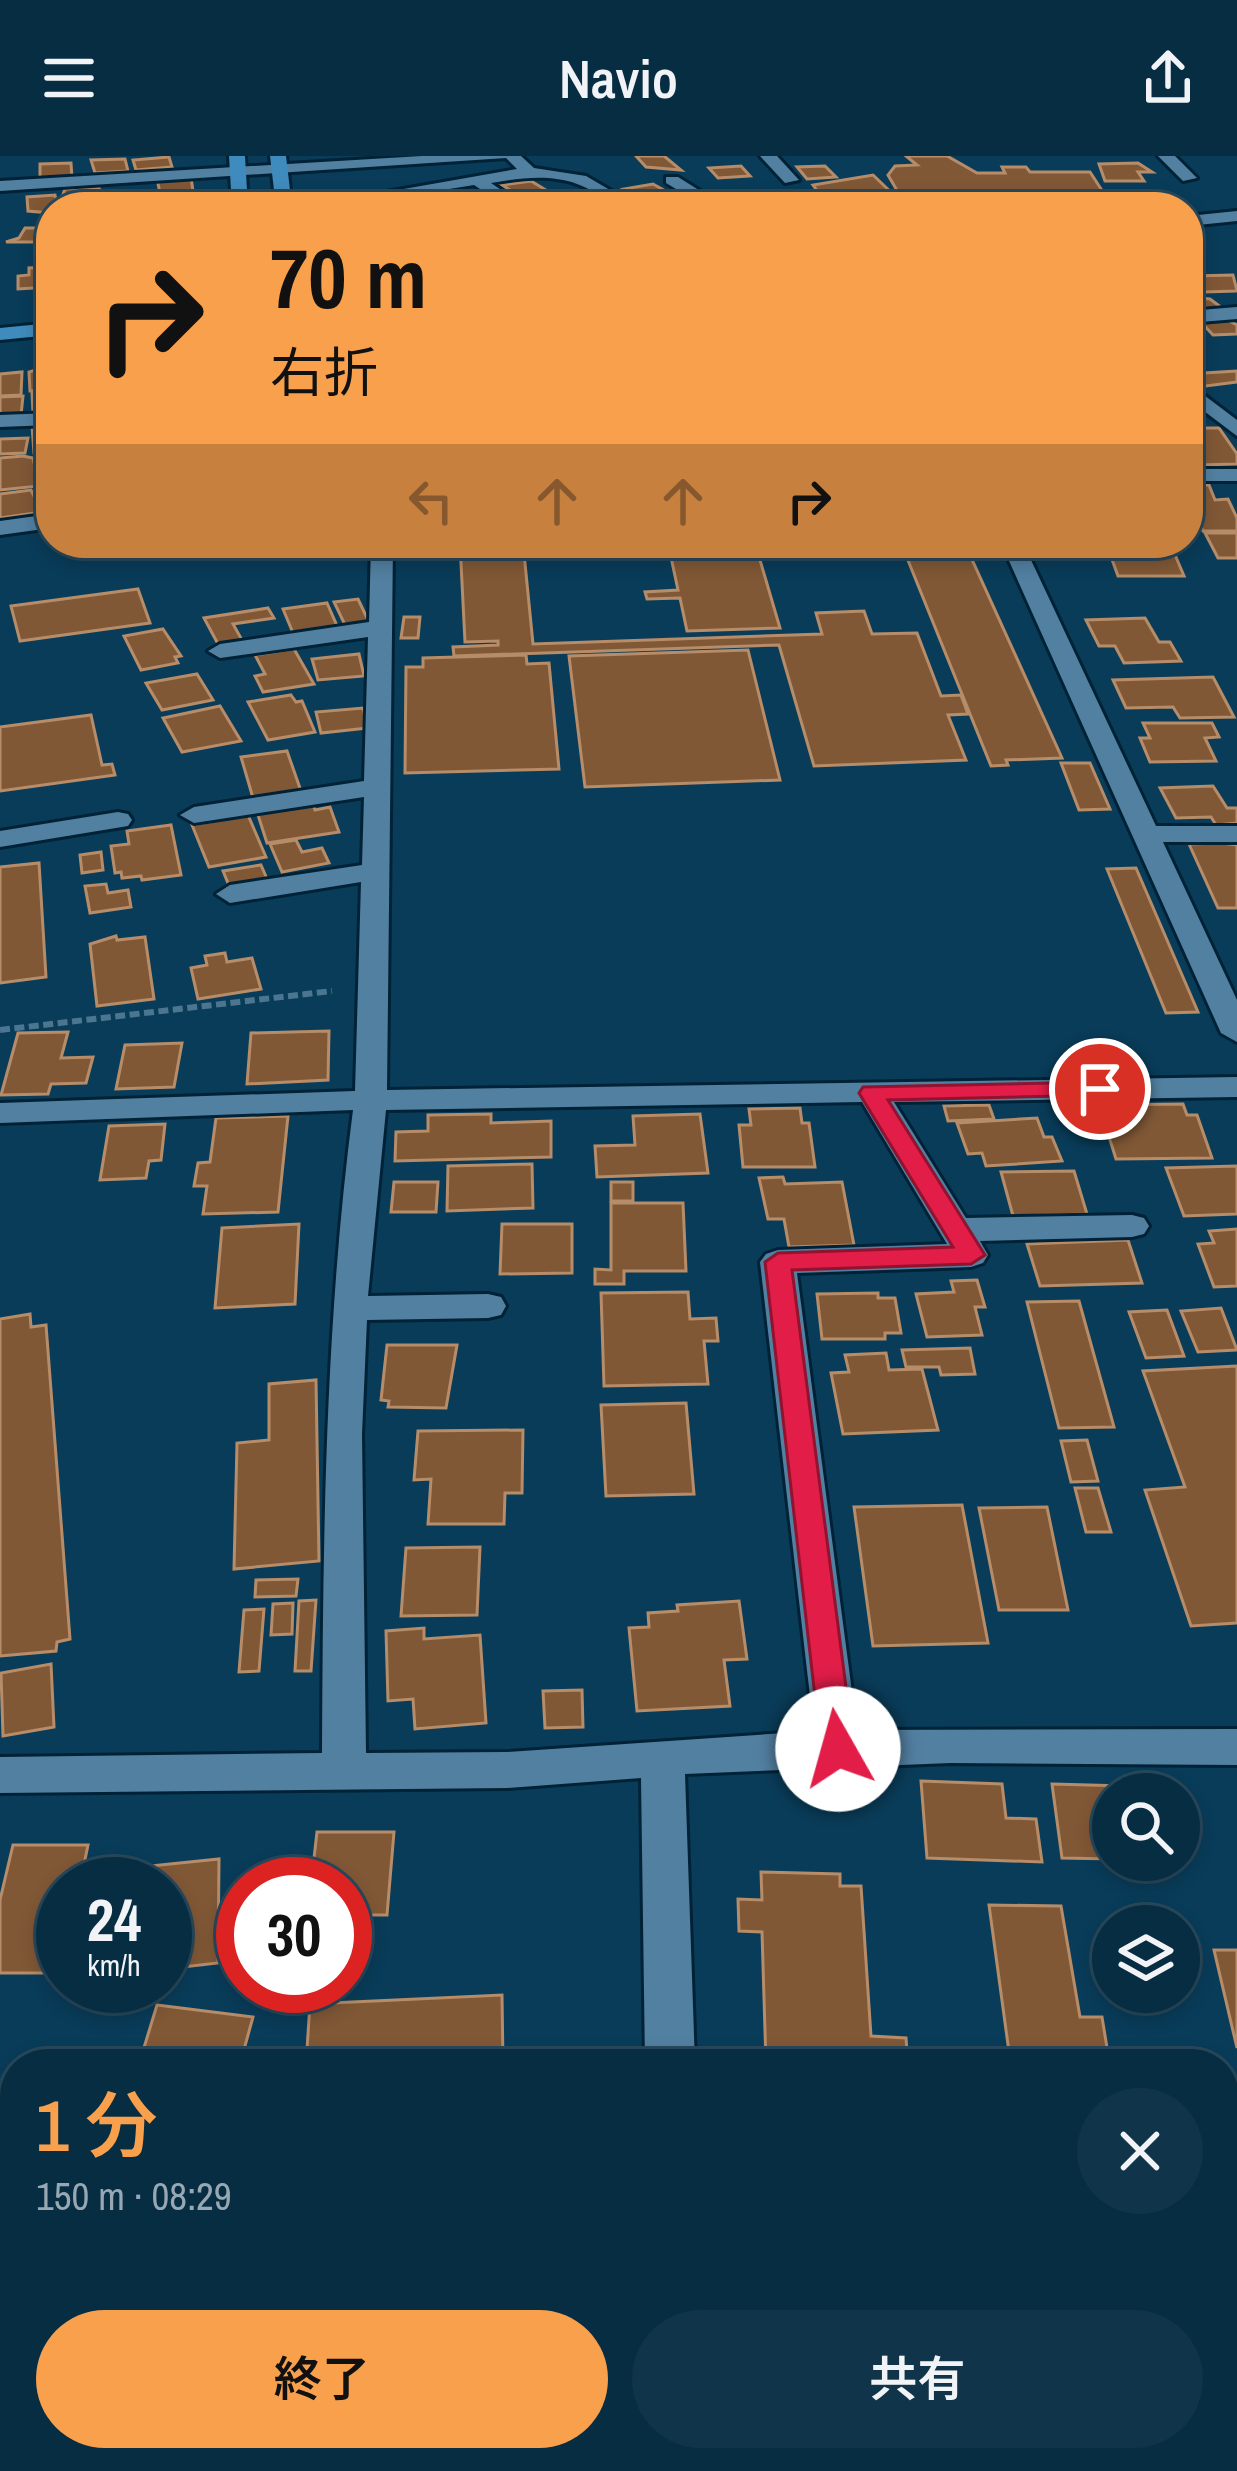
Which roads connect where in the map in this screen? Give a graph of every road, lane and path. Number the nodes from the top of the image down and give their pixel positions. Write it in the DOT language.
graph roads {
  1 [pos="500,156"];
  2 [pos="511,156"];
  3 [pos="768,156"];
  4 [pos="1166,156"];
  5 [pos="426,159"];
  6 [pos="279,163"];
  7 [pos="237,164"];
  8 [pos="530,172"];
  9 [pos="1189,178"];
  10 [pos="475,179"];
  11 [pos="672,180"];
  12 [pos="791,180"];
  13 [pos="0,186"];
  14 [pos="396,192"];
  15 [pos="495,192"];
  16 [pos="604,192"];
  17 [pos="692,192"];
  18 [pos="1237,216"];
  19 [pos="1203,219"];
  20 [pos="1237,313"];
  21 [pos="1203,315"];
  22 [pos="36,330"];
  23 [pos="0,334"];
  24 [pos="1203,402"];
  25 [pos="36,420"];
  26 [pos="0,421"];
  27 [pos="1237,430"];
  28 [pos="1203,475"];
  29 [pos="1237,475"];
  30 [pos="36,523"];
  31 [pos="0,528"];
  32 [pos="382,558"];
  33 [pos="1019,558"];
  34 [pos="380,628"];
  35 [pos="220,651"];
  36 [pos="378,787"];
  37 [pos="194,815"];
  38 [pos="118,820"];
  39 [pos="1145,834"];
  40 [pos="1237,834"];
  41 [pos="0,839"];
  42 [pos="376,871"];
  43 [pos="230,894"];
  44 [pos="374,986"];
  45 [pos="0,1030"];
  46 [pos="1237,1033"];
  47 [pos="1237,1088"];
  48 [pos="872,1093"];
  49 [pos="371,1100"];
  50 [pos="0,1113"];
  51 [pos="1132,1226"];
  52 [pos="956,1230"];
  53 [pos="488,1306"];
  54 [pos="349,1308"];
  55 [pos="1237,1747"];
  56 [pos="838,1749"];
  57 [pos="663,1760"];
  58 [pos="344,1772"];
  59 [pos="0,1775"];
  60 [pos="670,2049"];
  1 -- 5 [label="street"];
  2 -- 8 [label="street"];
  3 -- 12 [label="street"];
  4 -- 9 [label="street"];
  5 -- 6 [label="street"];
  6 -- 7 [label="street"];
  7 -- 13 [label="street"];
  8 -- 10 [label="street"];
  8 -- 16 [label="street"];
  10 -- 14 [label="street"];
  10 -- 15 [label="street"];
  11 -- 17 [label="street"];
  18 -- 19 [label="street"];
  20 -- 21 [label="street"];
  22 -- 23 [label="main road"];
  24 -- 27 [label="street"];
  25 -- 26 [label="street"];
  28 -- 29 [label="street"];
  30 -- 31 [label="street"];
  32 -- 34 [label="street"];
  33 -- 39 [label="street"];
  34 -- 35 [label="street"];
  34 -- 36 [label="street"];
  36 -- 37 [label="street"];
  36 -- 42 [label="street"];
  38 -- 41 [label="street"];
  39 -- 40 [label="street"];
  39 -- 46 [label="street"];
  42 -- 43 [label="street"];
  42 -- 44 [label="street"];
  44 -- 45 [label="path"];
  44 -- 49 [label="street"];
  47 -- 48 [label="street"];
  48 -- 49 [label="street"];
  48 -- 52 [label="street"];
  49 -- 50 [label="street"];
  49 -- 54 [label="street"];
  51 -- 52 [label="street"];
  52 -- 56 [label="street"];
  53 -- 54 [label="street"];
  54 -- 58 [label="street"];
  55 -- 56 [label="street"];
  56 -- 57 [label="street"];
  57 -- 58 [label="street"];
  57 -- 60 [label="street"];
  58 -- 59 [label="street"];
}
